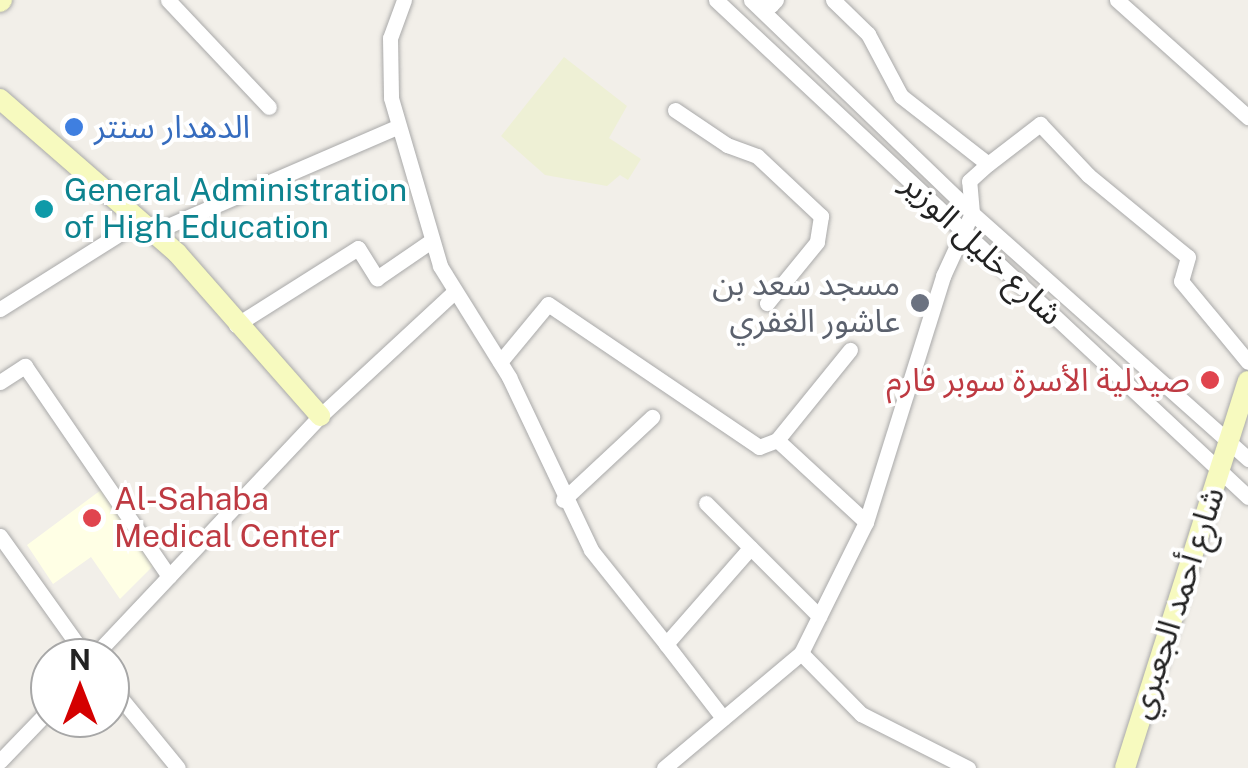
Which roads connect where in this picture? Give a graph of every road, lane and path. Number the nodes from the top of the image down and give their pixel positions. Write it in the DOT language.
graph roads {
  1 [pos="168,0"];
  2 [pos="404,0"];
  3 [pos="716,0"];
  4 [pos="751,0"];
  5 [pos="765,0"];
  6 [pos="776,0"];
  7 [pos="833,0"];
  8 [pos="1117,0"];
  9 [pos="0,99"];
  10 [pos="269,107"];
  11 [pos="674,110"];
  12 [pos="1248,116"];
  13 [pos="397,127"];
  14 [pos="988,164"];
  15 [pos="972,213"];
  16 [pos="146,227"];
  17 [pos="964,232"];
  18 [pos="432,241"];
  19 [pos="454,292"];
  20 [pos="766,303"];
  21 [pos="0,309"];
  22 [pos="236,325"];
  23 [pos="850,350"];
  24 [pos="500,362"];
  25 [pos="1248,362"];
  26 [pos="0,382"];
  27 [pos="1248,382"];
  28 [pos="320,416"];
  29 [pos="652,417"];
  30 [pos="777,440"];
  31 [pos="1230,440"];
  32 [pos="1248,459"];
  33 [pos="1220,470"];
  34 [pos="1248,498"];
  35 [pos="563,500"];
  36 [pos="706,503"];
  37 [pos="866,522"];
  38 [pos="0,536"];
  39 [pos="750,548"];
  40 [pos="169,576"];
  41 [pos="818,616"];
  42 [pos="74,638"];
  43 [pos="109,638"];
  44 [pos="666,644"];
  45 [pos="801,654"];
  46 [pos="130,709"];
  47 [pos="723,718"];
  48 [pos="30,730"];
  49 [pos="0,761"];
  50 [pos="178,768"];
  51 [pos="664,768"];
  52 [pos="968,768"];
  53 [pos="1125,768"];
  1 -- 10 [label="street"];
  2 -- 13 [label="street"];
  3 -- 17 [label="street, شارع خليل الوزير"];
  4 -- 15 [label="street, شارع خليل الوزير"];
  5 -- 6 [label="street"];
  7 -- 14 [label="street"];
  8 -- 12 [label="street"];
  9 -- 16 [label="street"];
  11 -- 20 [label="street"];
  13 -- 16 [label="street"];
  13 -- 18 [label="street"];
  14 -- 15 [label="street"];
  14 -- 25 [label="street"];
  15 -- 17 [label="street"];
  15 -- 31 [label="street, شارع خليل الوزير"];
  16 -- 21 [label="street"];
  16 -- 22 [label="street"];
  17 -- 33 [label="street, شارع خليل الوزير"];
  17 -- 37 [label="street"];
  18 -- 19 [label="street"];
  18 -- 22 [label="street"];
  19 -- 24 [label="street"];
  19 -- 28 [label="street"];
  22 -- 28 [label="street"];
  23 -- 30 [label="street"];
  24 -- 30 [label="street"];
  24 -- 35 [label="street"];
  26 -- 40 [label="street"];
  27 -- 31 [label="street, شارع أحمد الجعبري"];
  28 -- 40 [label="street"];
  29 -- 35 [label="street"];
  30 -- 37 [label="street"];
  31 -- 32 [label="street, شارع خليل الوزير"];
  31 -- 33 [label="street, شارع أحمد الجعبري"];
  33 -- 34 [label="street, شارع خليل الوزير"];
  33 -- 53 [label="street, شارع أحمد الجعبري"];
  35 -- 44 [label="street"];
  36 -- 39 [label="street"];
  37 -- 41 [label="street"];
  38 -- 42 [label="street"];
  39 -- 41 [label="street"];
  39 -- 44 [label="street"];
  40 -- 43 [label="street"];
  41 -- 45 [label="street"];
  44 -- 47 [label="street"];
  45 -- 47 [label="street"];
  45 -- 52 [label="street"];
  46 -- 50 [label="street"];
  47 -- 51 [label="street"];
  48 -- 49 [label="street"];
}
